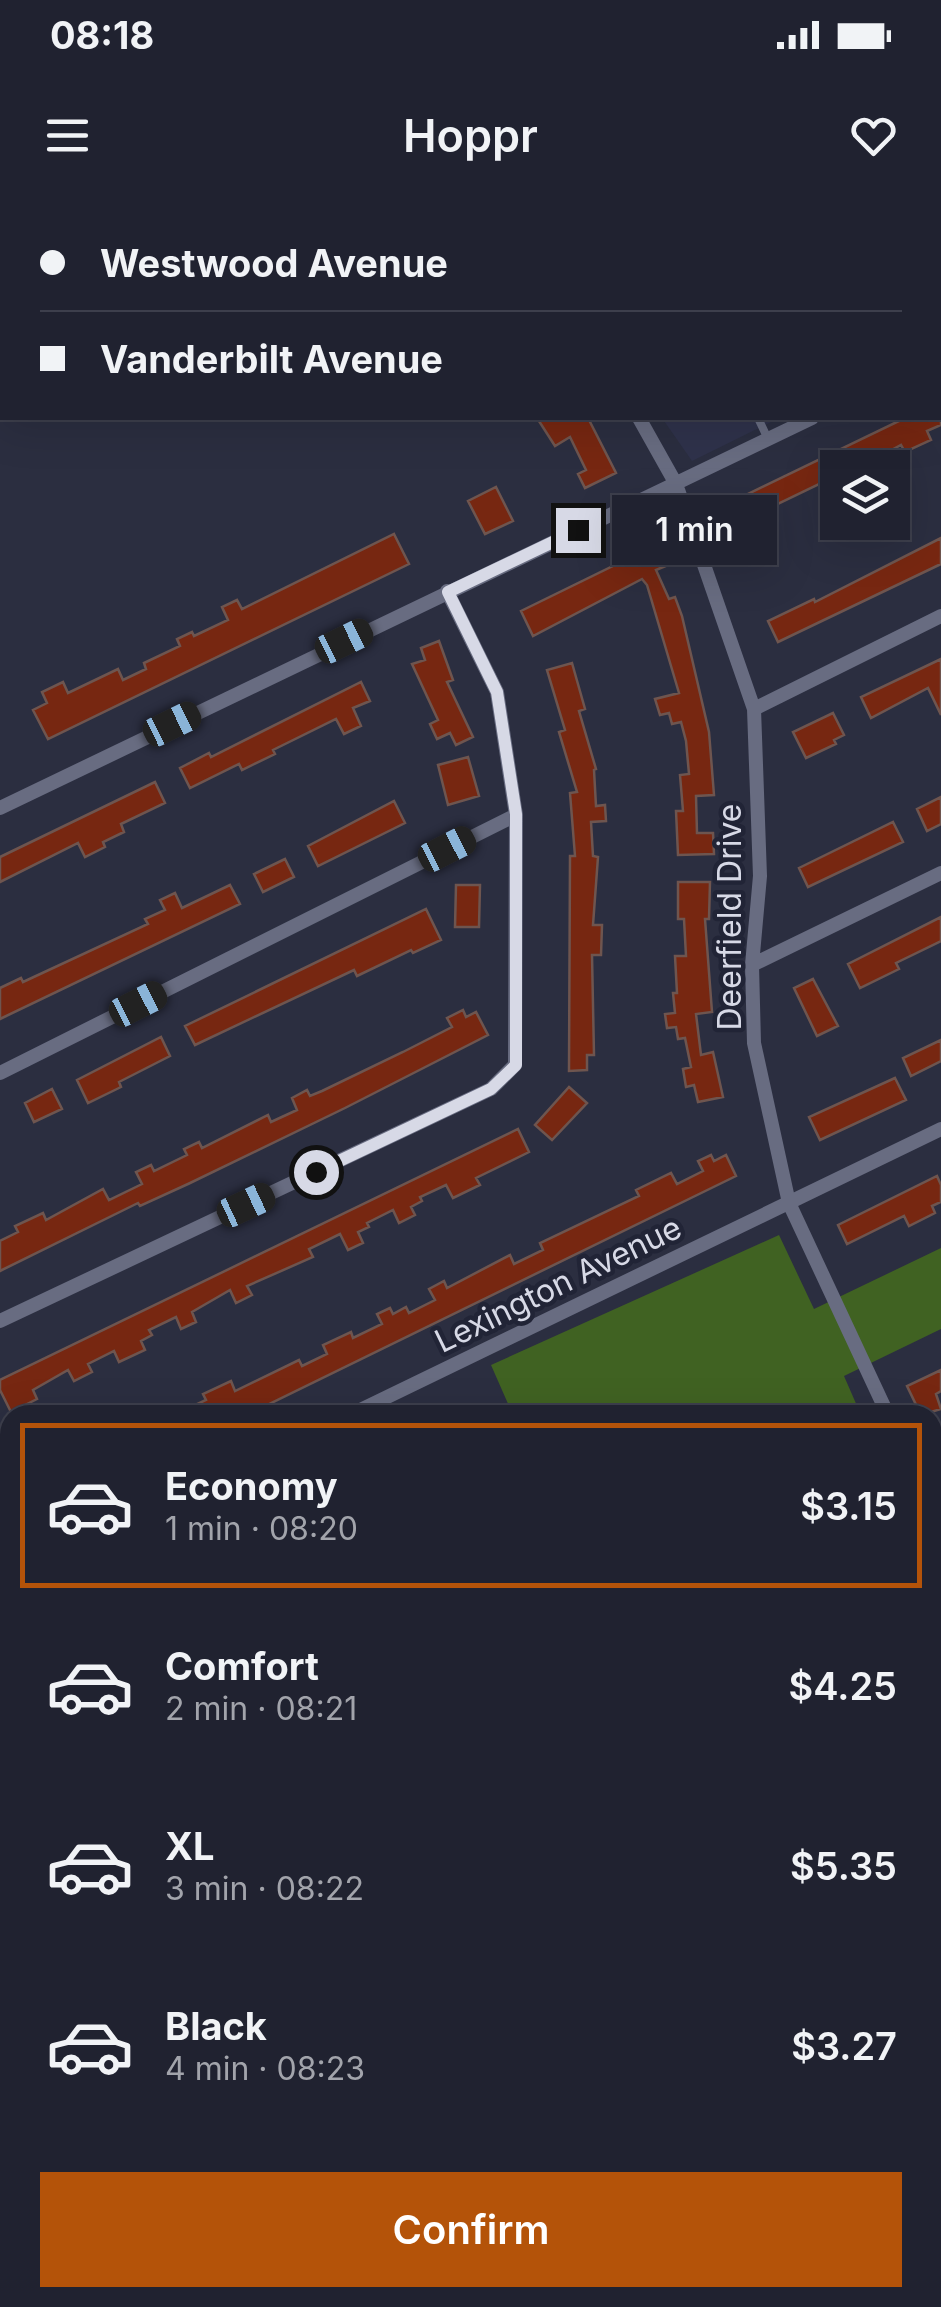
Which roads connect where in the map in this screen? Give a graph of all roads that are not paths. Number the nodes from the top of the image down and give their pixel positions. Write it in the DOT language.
graph roads {
  1 [pos="643,420"];
  2 [pos="759,420"];
  3 [pos="808,420"];
  4 [pos="768,439"];
  5 [pos="676,484"];
  6 [pos="448,592"];
  7 [pos="941,616"];
  8 [pos="754,710"];
  9 [pos="0,808"];
  10 [pos="516,814"];
  11 [pos="941,873"];
  12 [pos="752,965"];
  13 [pos="0,1073"];
  14 [pos="941,1128"];
  15 [pos="789,1203"];
  16 [pos="0,1321"];
  17 [pos="371,1405"];
  18 [pos="883,1405"];
  1 -- 5 [label="street, Deerfield Drive"];
  2 -- 4 [label="lane"];
  3 -- 4 [label="street"];
  4 -- 5 [label="street"];
  5 -- 6 [label="street"];
  5 -- 8 [label="street, Deerfield Drive"];
  6 -- 9 [label="street"];
  6 -- 10 [label="street"];
  7 -- 8 [label="street"];
  8 -- 12 [label="street, Deerfield Drive"];
  10 -- 13 [label="street"];
  10 -- 16 [label="street"];
  11 -- 12 [label="street"];
  12 -- 15 [label="street, Deerfield Drive"];
  14 -- 15 [label="street, Lexington Avenue"];
  15 -- 17 [label="street, Lexington Avenue"];
  15 -- 18 [label="street, Deerfield Drive"];
}
